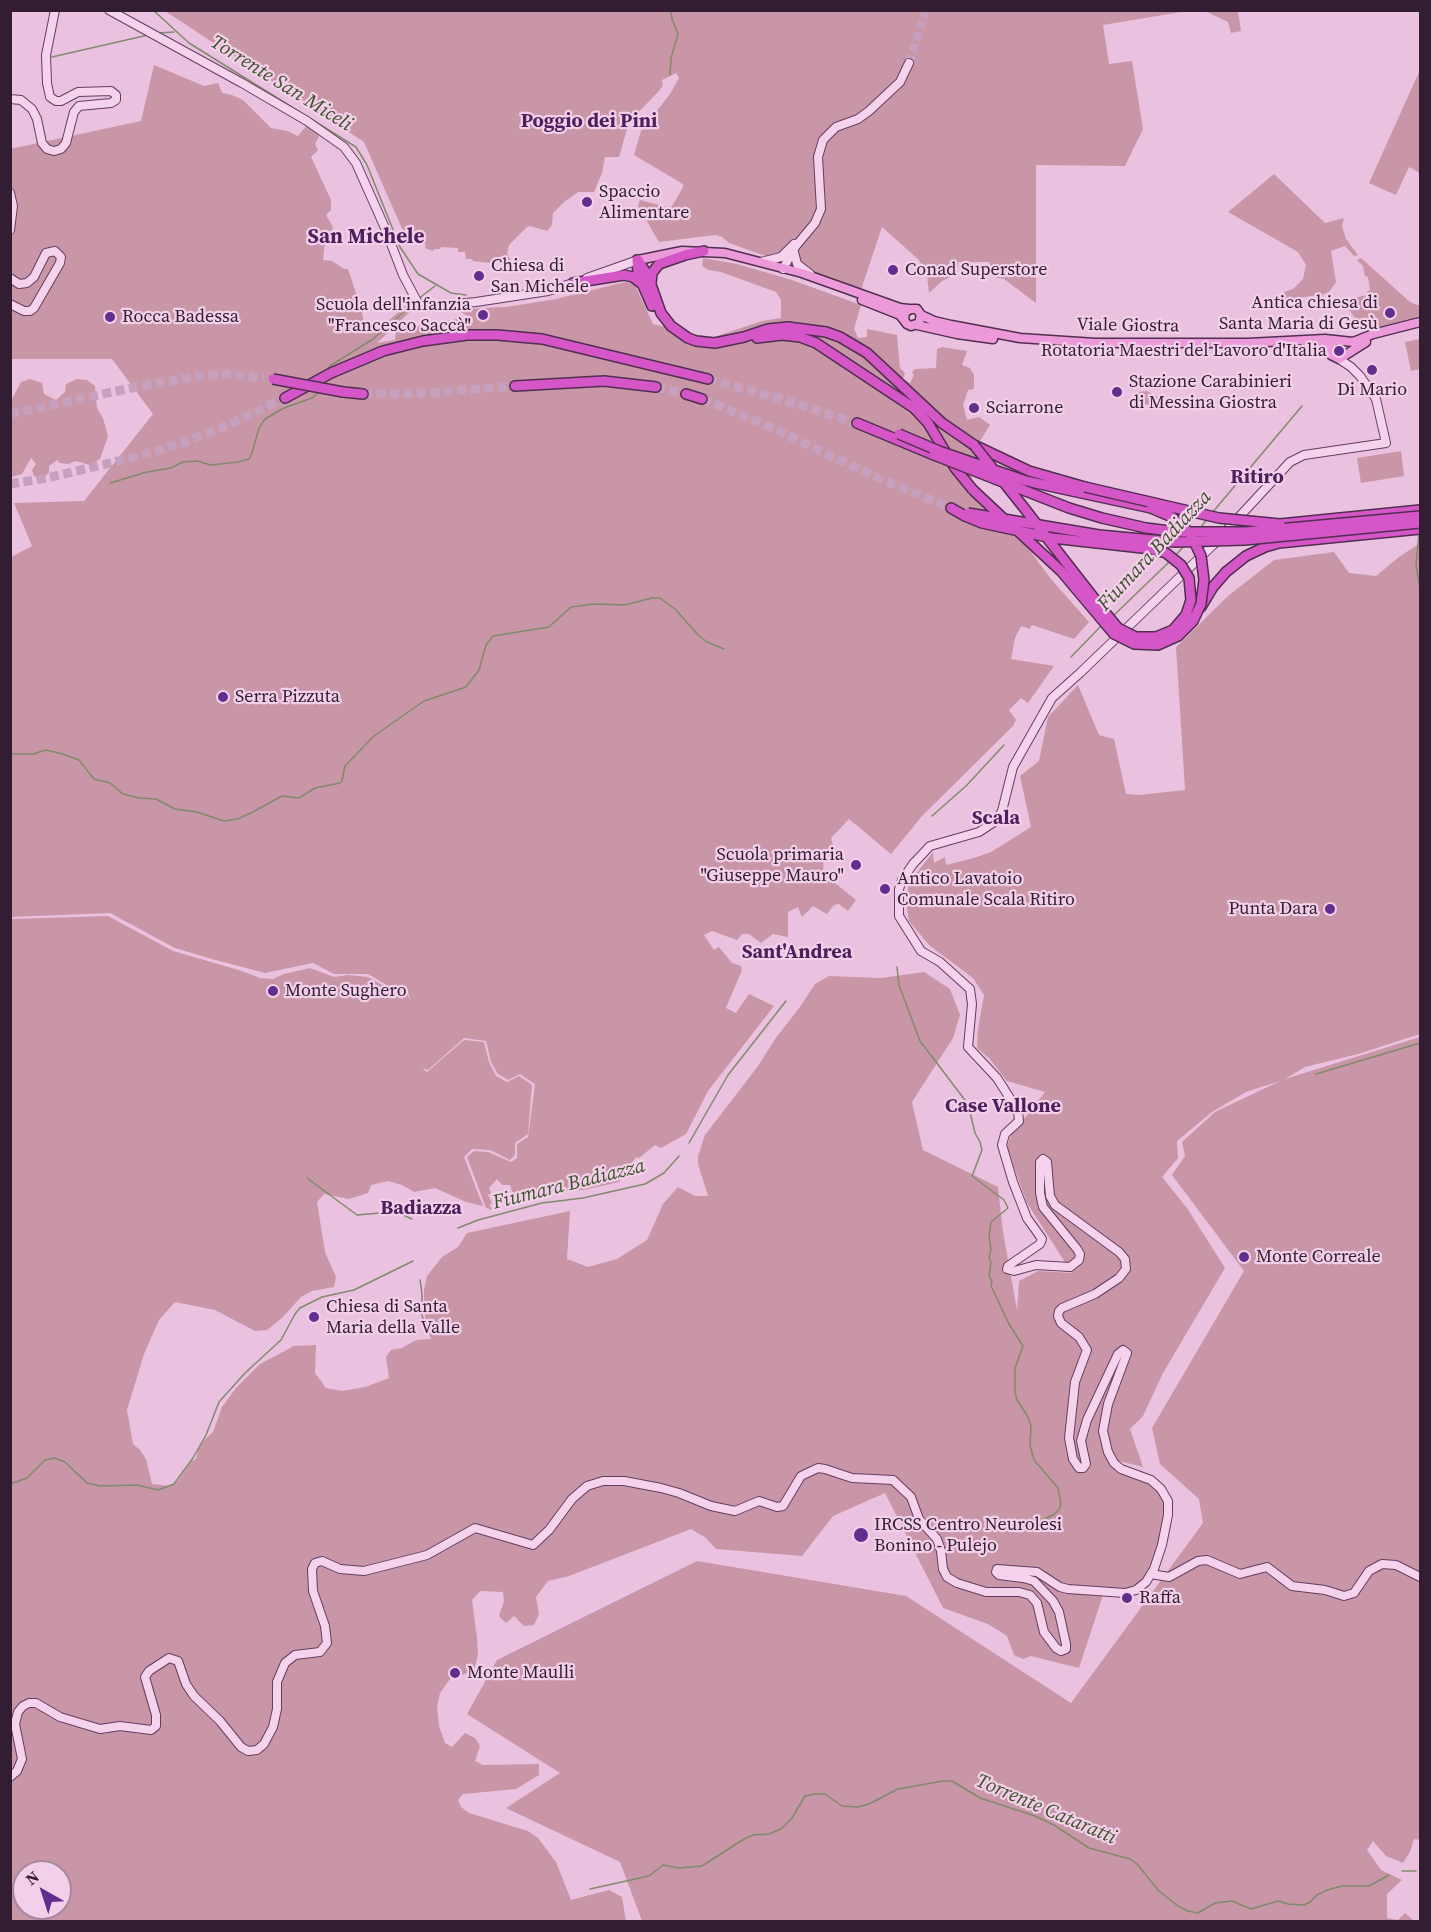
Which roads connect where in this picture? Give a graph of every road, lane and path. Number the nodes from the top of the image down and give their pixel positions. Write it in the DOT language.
graph roads {
  1 [pos="56,10"];
  2 [pos="109,10"];
  3 [pos="909,63"];
  4 [pos="10,99"];
  5 [pos="10,193"];
  6 [pos="10,230"];
  7 [pos="704,251"];
  8 [pos="790,252"];
  9 [pos="638,260"];
  10 [pos="759,262"];
  11 [pos="783,269"];
  12 [pos="10,278"];
  13 [pos="825,282"];
  14 [pos="573,283"];
  15 [pos="648,287"];
  16 [pos="10,304"];
  17 [pos="909,309"];
  18 [pos="921,315"];
  19 [pos="904,320"];
  20 [pos="1420,321"];
  21 [pos="917,325"];
  22 [pos="1420,327"];
  23 [pos="745,340"];
  24 [pos="1340,341"];
  25 [pos="1330,348"];
  26 [pos="1346,355"];
  27 [pos="268,378"];
  28 [pos="708,379"];
  29 [pos="515,386"];
  30 [pos="656,387"];
  31 [pos="363,394"];
  32 [pos="686,394"];
  33 [pos="285,398"];
  34 [pos="702,399"];
  35 [pos="860,424"];
  36 [pos="900,438"];
  37 [pos="974,446"];
  38 [pos="951,508"];
  39 [pos="1420,510"];
  40 [pos="965,514"];
  41 [pos="1420,516"];
  42 [pos="1420,523"];
  43 [pos="1420,529"];
  44 [pos="1197,614"];
  45 [pos="1151,1574"];
  46 [pos="1420,1577"];
  47 [pos="10,1777"];
  1 -- 4 [label="main road"];
  2 -- 14 [label="main road"];
  3 -- 8 [label="main road"];
  5 -- 6 [label="main road"];
  7 -- 9 [label="main road"];
  7 -- 10 [label="main road"];
  7 -- 15 [label="highway"];
  8 -- 10 [label="main road"];
  8 -- 11 [label="main road"];
  8 -- 13 [label="main road"];
  9 -- 14 [label="main road"];
  9 -- 15 [label="highway"];
  10 -- 11 [label="main road"];
  11 -- 13 [label="main road"];
  11 -- 19 [label="main road"];
  12 -- 16 [label="main road"];
  13 -- 17 [label="main road"];
  14 -- 15 [label="highway"];
  15 -- 23 [label="highway"];
  17 -- 18 [label="main road"];
  17 -- 19 [label="main road"];
  18 -- 21 [label="main road"];
  18 -- 24 [label="main road, Viale Giostra"];
  19 -- 21 [label="main road"];
  20 -- 24 [label="main road, Viale Giostra"];
  21 -- 25 [label="main road, Viale Giostra"];
  22 -- 26 [label="main road"];
  23 -- 37 [label="highway"];
  23 -- 44 [label="highway, bridge"];
  24 -- 25 [label="main road"];
  24 -- 26 [label="main road"];
  25 -- 26 [label="main road"];
  26 -- 45 [label="main road"];
  27 -- 31 [label="highway, bridge"];
  28 -- 33 [label="highway"];
  29 -- 30 [label="highway"];
  32 -- 34 [label="highway"];
  35 -- 36 [label="highway"];
  36 -- 41 [label="highway, bridge"];
  36 -- 44 [label="highway, bridge"];
  37 -- 39 [label="highway, bridge"];
  37 -- 40 [label="highway, bridge"];
  38 -- 40 [label="highway"];
  40 -- 42 [label="highway, bridge"];
  43 -- 44 [label="highway, bridge"];
  45 -- 46 [label="main road"];
  45 -- 47 [label="main road"];
}
